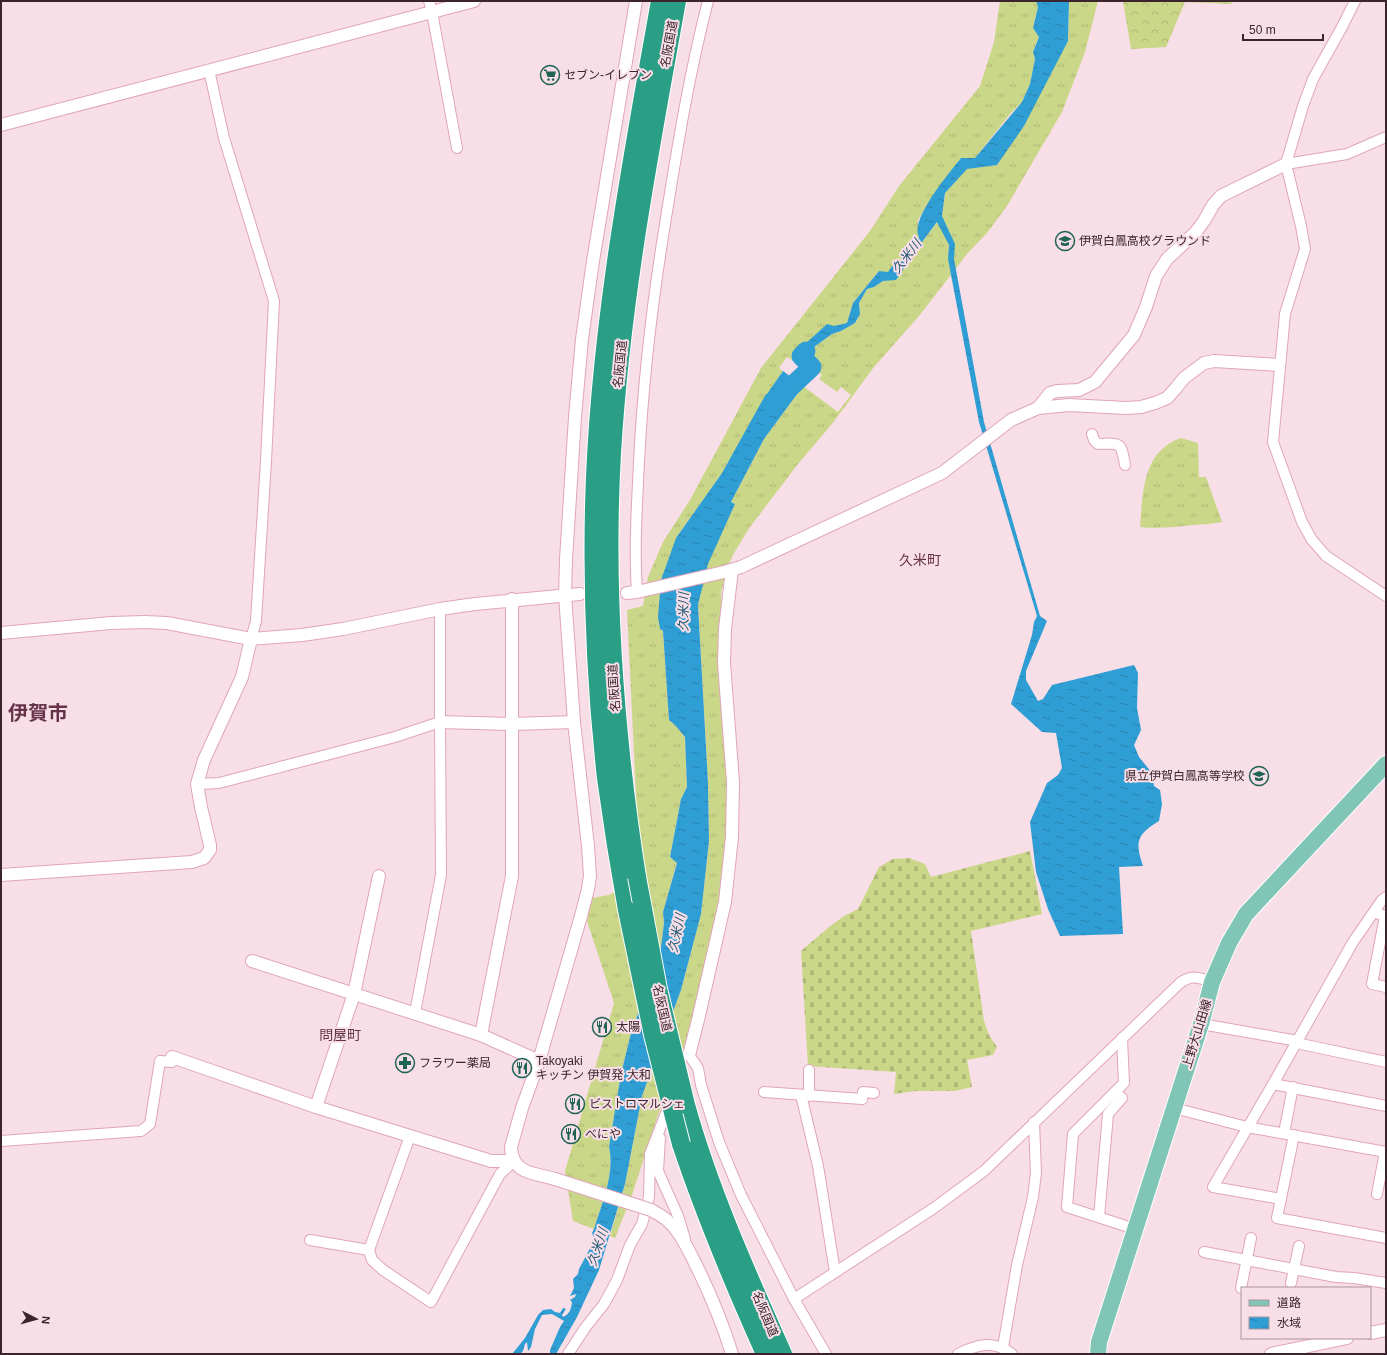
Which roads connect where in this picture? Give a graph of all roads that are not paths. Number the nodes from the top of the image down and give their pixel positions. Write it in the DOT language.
graph roads {
  1 [pos="474,1"];
  2 [pos="636,1"];
  3 [pos="660,1"];
  4 [pos="677,1"];
  5 [pos="708,1"];
  6 [pos="1355,1"];
  7 [pos="431,7"];
  8 [pos="209,70"];
  9 [pos="1,125"];
  10 [pos="1386,137"];
  11 [pos="457,148"];
  12 [pos="1286,164"];
  13 [pos="1279,365"];
  14 [pos="1038,408"];
  15 [pos="1092,434"];
  16 [pos="1125,465"];
  17 [pos="728,571"];
  18 [pos="636,592"];
  19 [pos="580,594"];
  20 [pos="565,595"];
  21 [pos="1386,596"];
  22 [pos="512,599"];
  23 [pos="440,609"];
  24 [pos="1,633"];
  25 [pos="251,639"];
  26 [pos="440,722"];
  27 [pos="574,722"];
  28 [pos="513,724"];
  29 [pos="1386,764"];
  30 [pos="197,784"];
  31 [pos="1,875"];
  32 [pos="379,876"];
  33 [pos="1386,897"];
  34 [pos="1374,912"];
  35 [pos="252,961"];
  36 [pos="1212,982"];
  37 [pos="1386,987"];
  38 [pos="354,994"];
  39 [pos="415,1013"];
  40 [pos="1200,1024"];
  41 [pos="481,1035"];
  42 [pos="1122,1038"];
  43 [pos="1298,1041"];
  44 [pos="689,1055"];
  45 [pos="172,1060"];
  46 [pos="538,1061"];
  47 [pos="1386,1062"];
  48 [pos="809,1070"];
  49 [pos="1273,1084"];
  50 [pos="1293,1087"];
  51 [pos="764,1092"];
  52 [pos="1115,1092"];
  53 [pos="874,1093"];
  54 [pos="805,1095"];
  55 [pos="1386,1106"];
  56 [pos="316,1107"];
  57 [pos="1174,1108"];
  58 [pos="662,1122"];
  59 [pos="1034,1122"];
  60 [pos="1247,1127"];
  61 [pos="1289,1134"];
  62 [pos="410,1136"];
  63 [pos="1,1141"];
  64 [pos="1386,1152"];
  65 [pos="514,1161"];
  66 [pos="707,1173"];
  67 [pos="697,1193"];
  68 [pos="1377,1194"];
  69 [pos="1281,1199"];
  70 [pos="1099,1217"];
  71 [pos="1135,1229"];
  72 [pos="1251,1238"];
  73 [pos="1386,1238"];
  74 [pos="310,1240"];
  75 [pos="1299,1246"];
  76 [pos="369,1250"];
  77 [pos="688,1251"];
  78 [pos="1204,1252"];
  79 [pos="1246,1260"];
  80 [pos="1294,1269"];
  81 [pos="835,1272"];
  82 [pos="1292,1282"];
  83 [pos="1386,1283"];
  84 [pos="1241,1287"];
  85 [pos="794,1299"];
  86 [pos="1386,1330"];
  87 [pos="1371,1333"];
  88 [pos="1342,1339"];
  89 [pos="1004,1347"];
  90 [pos="1278,1353"];
  91 [pos="568,1354"];
  92 [pos="732,1354"];
  93 [pos="757,1354"];
  94 [pos="765,1354"];
  95 [pos="783,1354"];
  96 [pos="797,1354"];
  97 [pos="826,1354"];
  98 [pos="958,1354"];
  99 [pos="1012,1354"];
  100 [pos="1098,1354"];
  1 -- 7 [label="street"];
  2 -- 20 [label="street"];
  3 -- 67 [label="highway, 名阪国道, bridge"];
  4 -- 66 [label="highway, 名阪国道, bridge"];
  5 -- 18 [label="street"];
  6 -- 12 [label="street"];
  7 -- 8 [label="street"];
  7 -- 11 [label="street"];
  8 -- 9 [label="street"];
  8 -- 25 [label="street"];
  10 -- 12 [label="street"];
  12 -- 13 [label="street"];
  12 -- 14 [label="street"];
  13 -- 14 [label="street"];
  13 -- 21 [label="street"];
  14 -- 17 [label="street"];
  15 -- 16 [label="street"];
  17 -- 18 [label="street"];
  17 -- 44 [label="street"];
  19 -- 20 [label="street"];
  20 -- 22 [label="street"];
  20 -- 27 [label="street"];
  22 -- 23 [label="street"];
  22 -- 28 [label="street"];
  23 -- 25 [label="street"];
  23 -- 26 [label="street"];
  24 -- 25 [label="street"];
  25 -- 30 [label="street"];
  26 -- 28 [label="street"];
  26 -- 30 [label="street"];
  26 -- 39 [label="street"];
  27 -- 28 [label="street"];
  27 -- 46 [label="street"];
  28 -- 41 [label="street"];
  29 -- 36 [label="main road, 上野大山田線"];
  30 -- 31 [label="street"];
  32 -- 38 [label="street"];
  33 -- 34 [label="street"];
  34 -- 37 [label="street"];
  34 -- 43 [label="street"];
  35 -- 38 [label="street"];
  36 -- 40 [label="main road, 上野大山田線"];
  36 -- 42 [label="street"];
  38 -- 39 [label="street"];
  38 -- 56 [label="street"];
  39 -- 41 [label="street"];
  40 -- 43 [label="street"];
  40 -- 57 [label="main road, 上野大山田線"];
  41 -- 46 [label="street"];
  42 -- 52 [label="street"];
  42 -- 59 [label="street"];
  43 -- 47 [label="street"];
  43 -- 49 [label="street"];
  44 -- 58 [label="street"];
  44 -- 85 [label="street"];
  45 -- 56 [label="street"];
  45 -- 63 [label="street"];
  46 -- 65 [label="street"];
  48 -- 54 [label="street"];
  49 -- 50 [label="street"];
  49 -- 60 [label="street"];
  50 -- 55 [label="street"];
  50 -- 61 [label="street"];
  51 -- 54 [label="street"];
  52 -- 70 [label="street"];
  52 -- 70 [label="street"];
  53 -- 54 [label="street"];
  54 -- 81 [label="street"];
  56 -- 62 [label="street"];
  57 -- 60 [label="street"];
  57 -- 71 [label="main road, 上野大山田線"];
  58 -- 77 [label="street"];
  58 -- 91 [label="street"];
  59 -- 81 [label="street"];
  59 -- 89 [label="street"];
  60 -- 61 [label="street"];
  60 -- 69 [label="street"];
  61 -- 64 [label="street"];
  61 -- 69 [label="street"];
  62 -- 65 [label="street"];
  62 -- 76 [label="street"];
  64 -- 68 [label="street"];
  65 -- 76 [label="street"];
  65 -- 77 [label="street, bridge"];
  66 -- 95 [label="highway, 名阪国道"];
  66 -- 96 [label="highway"];
  67 -- 93 [label="highway"];
  67 -- 94 [label="highway, 名阪国道"];
  69 -- 73 [label="street"];
  70 -- 71 [label="street"];
  71 -- 100 [label="main road, 上野大山田線"];
  72 -- 79 [label="street"];
  74 -- 76 [label="street"];
  75 -- 80 [label="street"];
  77 -- 92 [label="street"];
  78 -- 79 [label="street"];
  79 -- 80 [label="street"];
  79 -- 84 [label="street"];
  80 -- 82 [label="street"];
  80 -- 83 [label="street"];
  81 -- 85 [label="street"];
  85 -- 97 [label="street"];
  86 -- 87 [label="street"];
  88 -- 90 [label="street"];
  89 -- 98 [label="street"];
  89 -- 99 [label="street"];
}
